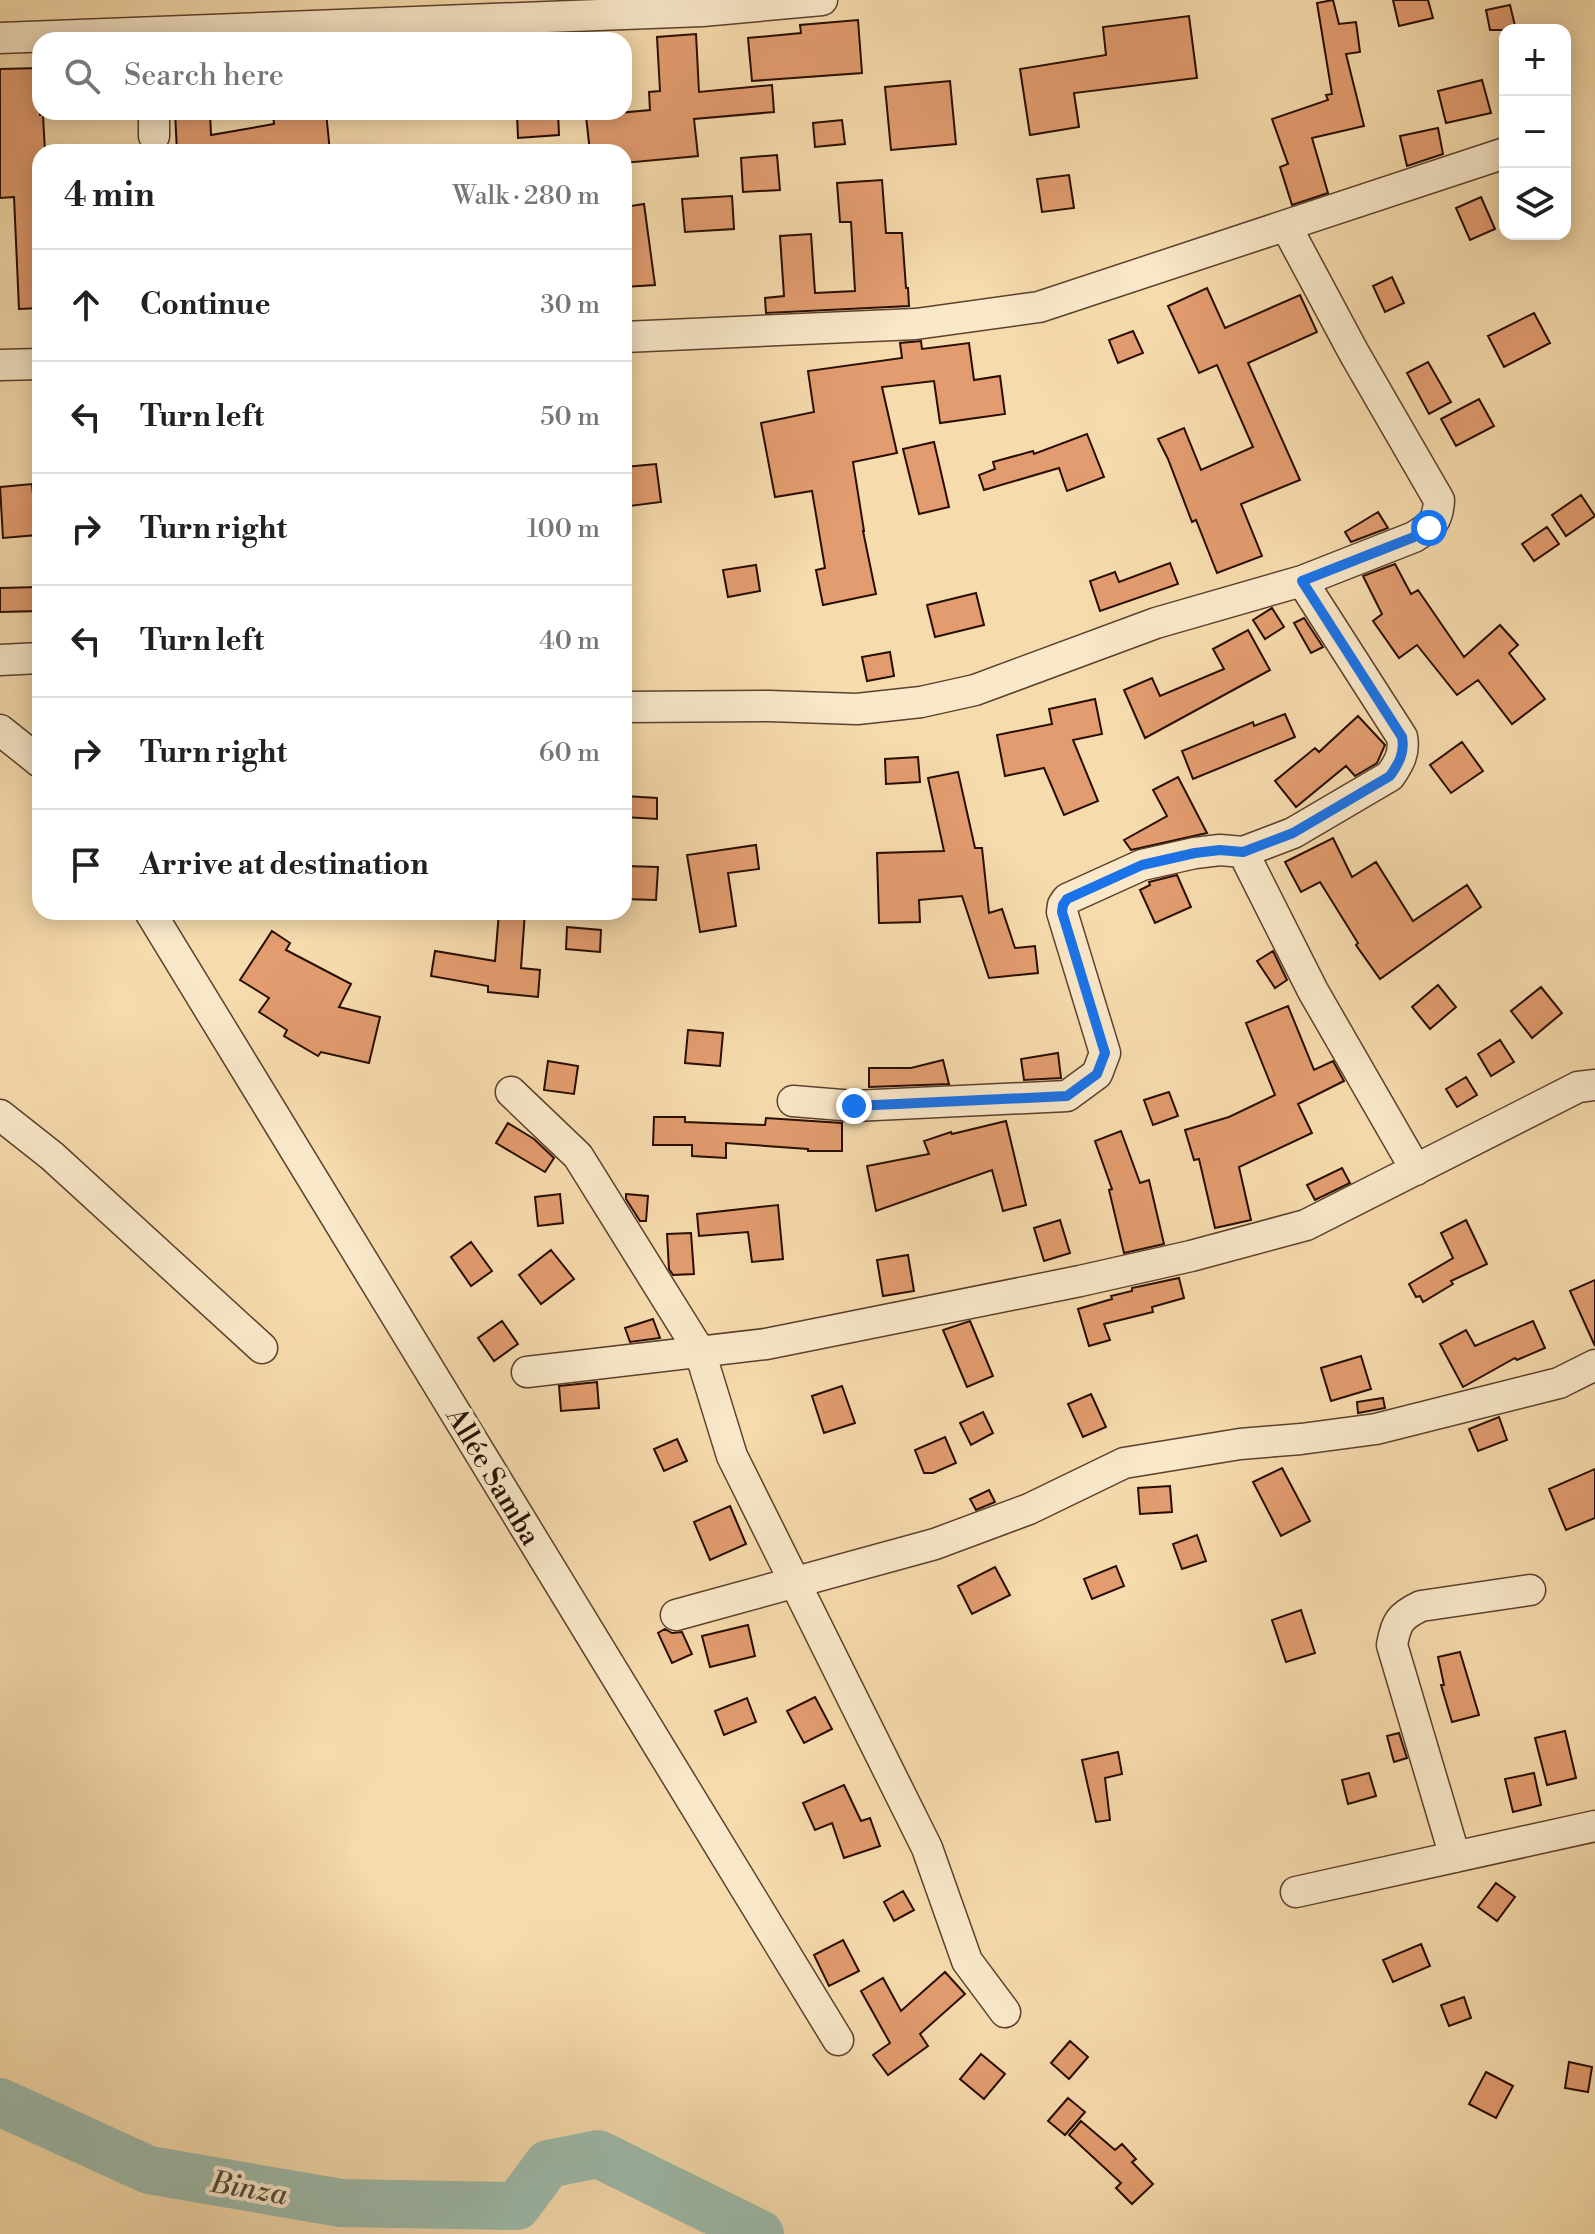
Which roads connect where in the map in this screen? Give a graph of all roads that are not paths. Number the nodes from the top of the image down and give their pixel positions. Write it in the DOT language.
graph roads {
  1 [pos="822,0"];
  2 [pos="240,32"];
  3 [pos="0,38"];
  4 [pos="32,38"];
  5 [pos="1499,155"];
  6 [pos="1286,226"];
  7 [pos="632,337"];
  8 [pos="32,364"];
  9 [pos="0,365"];
  10 [pos="1302,581"];
  11 [pos="32,658"];
  12 [pos="0,660"];
  13 [pos="632,707"];
  14 [pos="0,730"];
  15 [pos="32,756"];
  16 [pos="1243,852"];
  17 [pos="155,920"];
  18 [pos="1595,1085"];
  19 [pos="511,1092"];
  20 [pos="793,1101"];
  21 [pos="0,1115"];
  22 [pos="1416,1170"];
  23 [pos="262,1348"];
  24 [pos="700,1352"];
  25 [pos="1595,1365"];
  26 [pos="527,1372"];
  27 [pos="795,1582"];
  28 [pos="1530,1590"];
  29 [pos="676,1615"];
  30 [pos="1595,1826"];
  31 [pos="1455,1857"];
  32 [pos="1296,1892"];
  33 [pos="1005,2012"];
  34 [pos="838,2040"];
  1 -- 2 [label="street"];
  3 -- 4 [label="street"];
  5 -- 6 [label="street"];
  6 -- 7 [label="street"];
  6 -- 10 [label="street"];
  8 -- 9 [label="street"];
  10 -- 13 [label="street"];
  10 -- 16 [label="street"];
  11 -- 12 [label="street"];
  14 -- 15 [label="street"];
  16 -- 20 [label="street"];
  16 -- 22 [label="street"];
  17 -- 34 [label="street, Allée Samba"];
  18 -- 22 [label="street"];
  19 -- 24 [label="street"];
  21 -- 23 [label="street"];
  22 -- 24 [label="street"];
  24 -- 26 [label="street"];
  24 -- 27 [label="street"];
  25 -- 27 [label="street"];
  27 -- 29 [label="street"];
  27 -- 33 [label="street"];
  28 -- 31 [label="street"];
  30 -- 31 [label="street"];
  31 -- 32 [label="street"];
}
